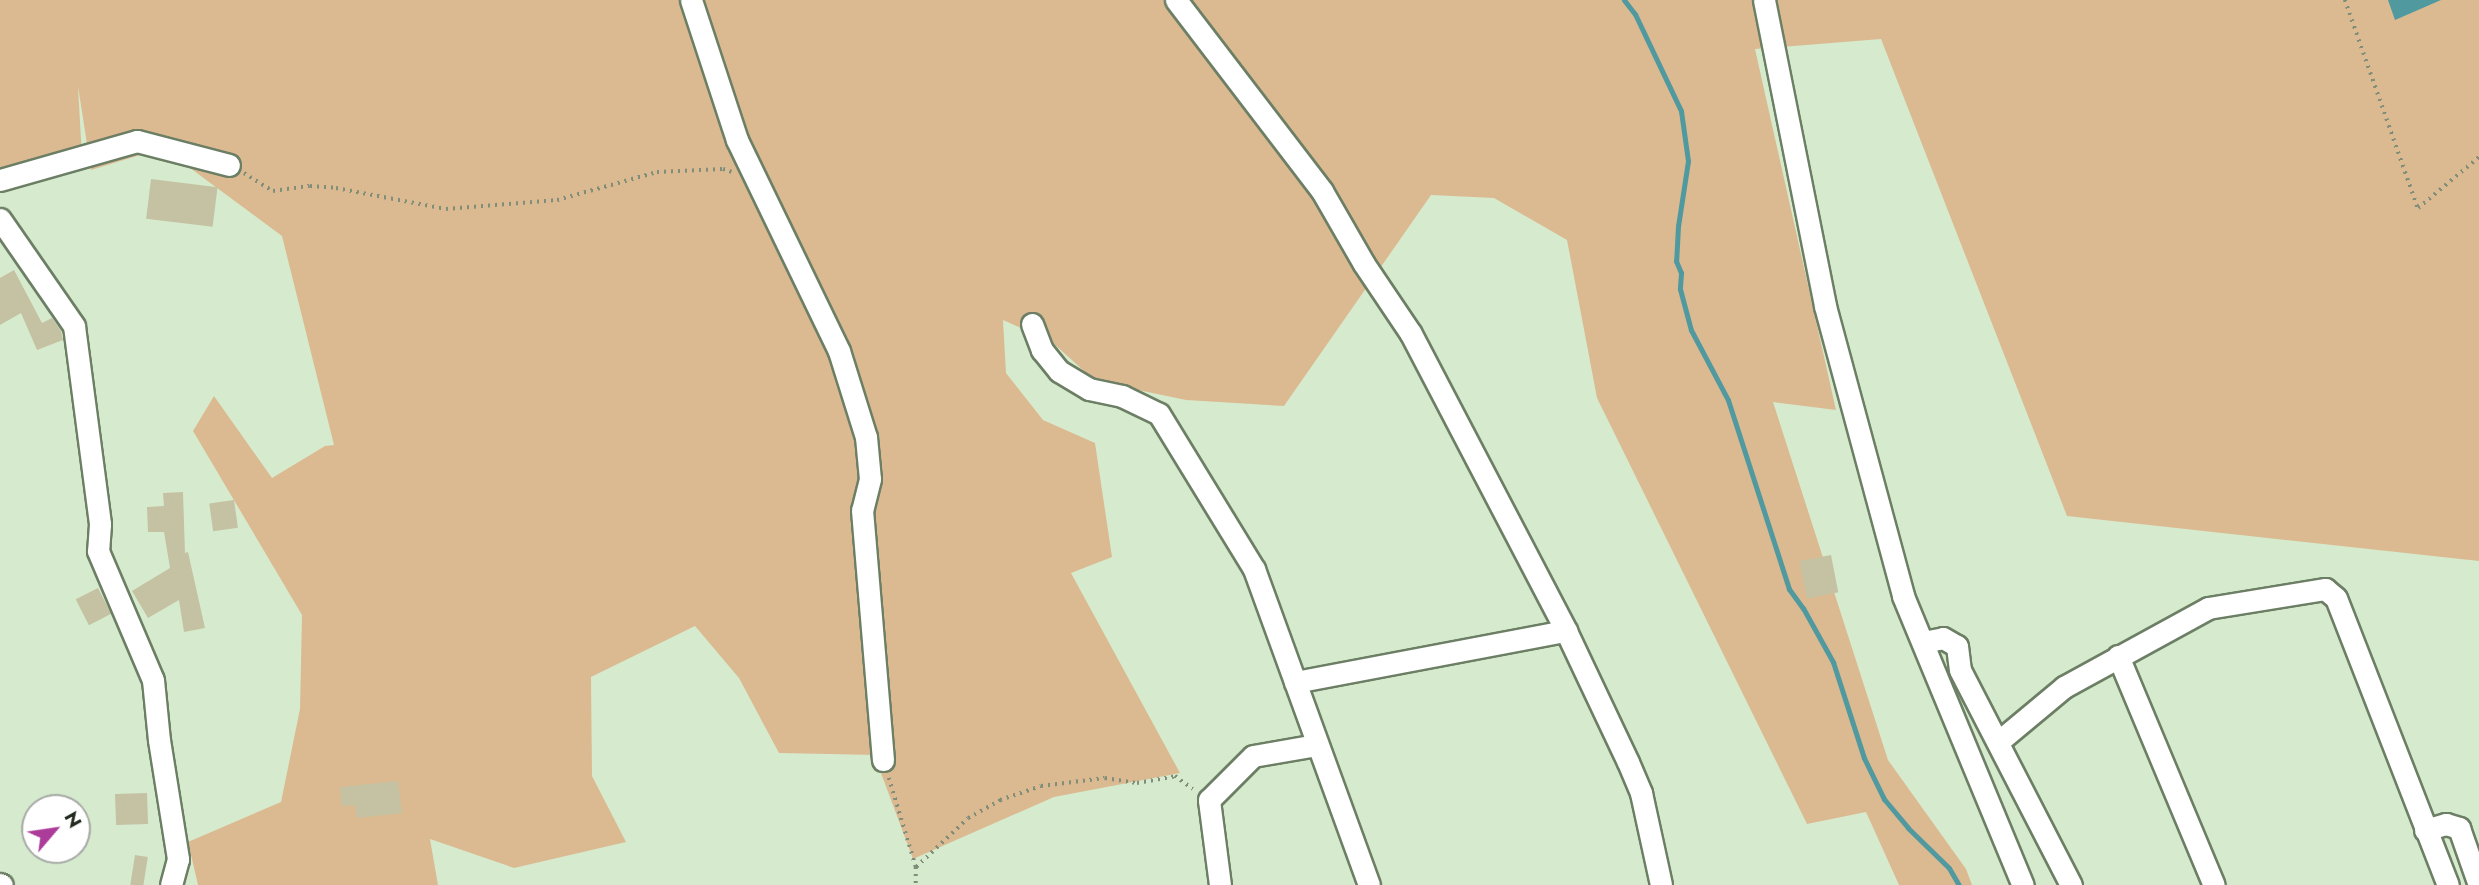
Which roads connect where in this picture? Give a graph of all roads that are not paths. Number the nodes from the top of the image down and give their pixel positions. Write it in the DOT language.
graph roads {
  1 [pos="691,0"];
  2 [pos="1176,0"];
  3 [pos="1764,0"];
  4 [pos="229,165"];
  5 [pos="0,180"];
  6 [pos="0,219"];
  7 [pos="1032,324"];
  8 [pos="1566,631"];
  9 [pos="1923,642"];
  10 [pos="2118,656"];
  11 [pos="1295,682"];
  12 [pos="1998,742"];
  13 [pos="1317,745"];
  14 [pos="883,760"];
  15 [pos="2424,831"];
  16 [pos="171,885"];
  17 [pos="1220,885"];
  18 [pos="1369,885"];
  19 [pos="1661,885"];
  20 [pos="2023,885"];
  21 [pos="2071,885"];
  22 [pos="2214,885"];
  23 [pos="2448,885"];
  24 [pos="2479,885"];
  1 -- 14 [label="street"];
  2 -- 8 [label="street"];
  3 -- 9 [label="street"];
  4 -- 5 [label="street"];
  6 -- 16 [label="street"];
  7 -- 11 [label="street"];
  8 -- 11 [label="street"];
  8 -- 19 [label="street"];
  9 -- 12 [label="street"];
  9 -- 20 [label="street"];
  10 -- 12 [label="street"];
  10 -- 15 [label="street"];
  10 -- 22 [label="street"];
  11 -- 13 [label="street"];
  12 -- 21 [label="street"];
  13 -- 17 [label="street"];
  13 -- 18 [label="street"];
  15 -- 23 [label="street"];
  15 -- 24 [label="street"];
}
